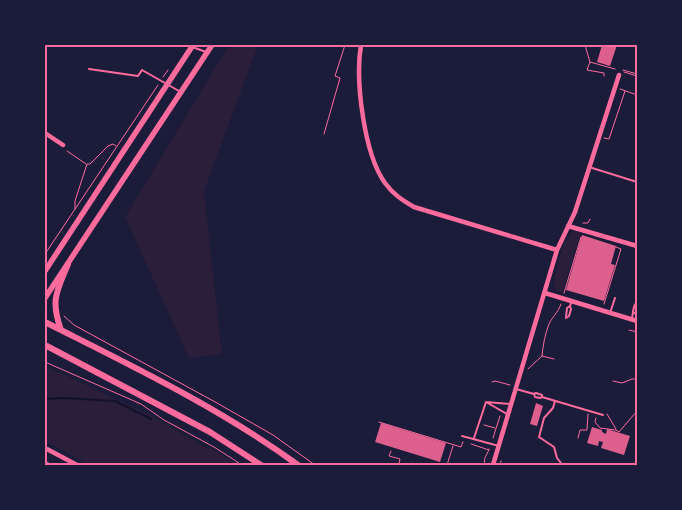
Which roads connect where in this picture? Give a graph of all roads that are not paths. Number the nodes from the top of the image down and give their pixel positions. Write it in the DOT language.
graph roads {
  1 [pos="190,45"];
  2 [pos="212,45"];
  3 [pos="361,45"];
  4 [pos="207,52"];
  5 [pos="89,69"];
  6 [pos="619,75"];
  7 [pos="167,84"];
  8 [pos="181,92"];
  9 [pos="45,133"];
  10 [pos="63,144"];
  11 [pos="589,168"];
  12 [pos="637,182"];
  13 [pos="568,226"];
  14 [pos="637,246"];
  15 [pos="557,250"];
  16 [pos="68,264"];
  17 [pos="45,271"];
  18 [pos="545,293"];
  19 [pos="45,298"];
  20 [pos="614,298"];
  21 [pos="637,302"];
  22 [pos="637,308"];
  23 [pos="610,313"];
  24 [pos="634,318"];
  25 [pos="45,322"];
  26 [pos="61,330"];
  27 [pos="45,345"];
  28 [pos="45,350"];
  29 [pos="68,357"];
  30 [pos="516,388"];
  31 [pos="555,401"];
  32 [pos="486,402"];
  33 [pos="512,404"];
  34 [pos="508,414"];
  35 [pos="603,416"];
  36 [pos="462,436"];
  37 [pos="474,438"];
  38 [pos="499,446"];
  39 [pos="45,448"];
  40 [pos="561,463"];
  41 [pos="77,465"];
  42 [pos="261,465"];
  43 [pos="298,465"];
  44 [pos="493,465"];
  1 -- 4 [label="lane"];
  1 -- 7 [label="main road"];
  2 -- 4 [label="main road"];
  3 -- 15 [label="street"];
  4 -- 8 [label="main road"];
  5 -- 7 [label="lane"];
  6 -- 11 [label="street"];
  7 -- 8 [label="lane"];
  7 -- 17 [label="main road"];
  8 -- 16 [label="main road"];
  9 -- 10 [label="street"];
  11 -- 12 [label="lane"];
  11 -- 13 [label="street"];
  13 -- 14 [label="street"];
  13 -- 15 [label="street"];
  15 -- 18 [label="street"];
  16 -- 19 [label="main road"];
  16 -- 26 [label="main road"];
  18 -- 23 [label="street"];
  18 -- 30 [label="street"];
  20 -- 23 [label="lane"];
  21 -- 24 [label="lane"];
  22 -- 24 [label="lane"];
  23 -- 24 [label="street"];
  25 -- 26 [label="main road"];
  26 -- 43 [label="main road"];
  27 -- 29 [label="main road"];
  28 -- 29 [label="main road"];
  29 -- 42 [label="main road"];
  30 -- 31 [label="lane"];
  30 -- 33 [label="street"];
  31 -- 35 [label="lane"];
  31 -- 40 [label="lane"];
  32 -- 33 [label="lane"];
  32 -- 34 [label="lane"];
  32 -- 37 [label="lane"];
  33 -- 34 [label="street"];
  34 -- 38 [label="street"];
  36 -- 37 [label="lane"];
  37 -- 38 [label="lane"];
  38 -- 44 [label="street"];
  39 -- 41 [label="street"];
}
